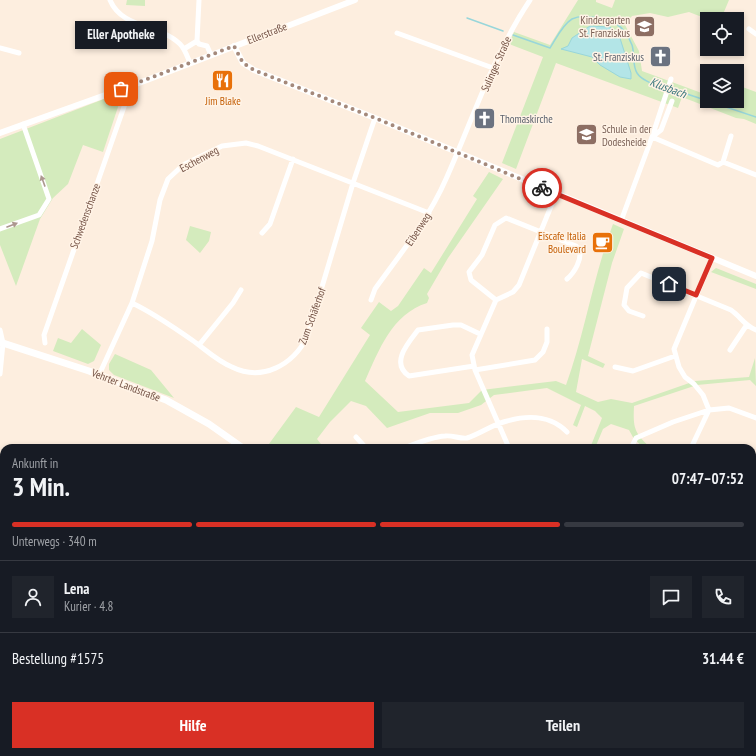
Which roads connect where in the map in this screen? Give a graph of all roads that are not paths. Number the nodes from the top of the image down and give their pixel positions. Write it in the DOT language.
graph roads {
  1 [pos="110,0"];
  2 [pos="199,0"];
  3 [pos="355,0"];
  4 [pos="530,0"];
  5 [pos="749,29"];
  6 [pos="397,33"];
  7 [pos="756,34"];
  8 [pos="197,41"];
  9 [pos="234,46"];
  10 [pos="0,48"];
  11 [pos="184,50"];
  12 [pos="19,53"];
  13 [pos="211,55"];
  14 [pos="190,63"];
  15 [pos="493,68"];
  16 [pos="671,79"];
  17 [pos="121,89"];
  18 [pos="672,101"];
  19 [pos="375,118"];
  20 [pos="23,124"];
  21 [pos="0,133"];
  22 [pos="731,136"];
  23 [pos="652,137"];
  24 [pos="456,152"];
  25 [pos="293,159"];
  26 [pos="722,162"];
  27 [pos="756,175"];
  28 [pos="353,183"];
  29 [pos="556,194"];
  30 [pos="429,213"];
  31 [pos="621,221"];
  32 [pos="0,229"];
  33 [pos="540,231"];
  34 [pos="262,233"];
  35 [pos="712,258"];
  36 [pos="756,276"];
  37 [pos="567,279"];
  38 [pos="241,290"];
  39 [pos="696,295"];
  40 [pos="371,300"];
  41 [pos="496,300"];
  42 [pos="132,303"];
  43 [pos="643,316"];
  44 [pos="746,326"];
  45 [pos="547,329"];
  46 [pos="0,330"];
  47 [pos="756,330"];
  48 [pos="480,334"];
  49 [pos="2,342"];
  50 [pos="45,343"];
  51 [pos="199,344"];
  52 [pos="730,350"];
  53 [pos="675,356"];
  54 [pos="615,367"];
  55 [pos="475,368"];
  56 [pos="0,374"];
  57 [pos="99,375"];
  58 [pos="708,410"];
  59 [pos="756,418"];
  60 [pos="499,424"];
  61 [pos="567,432"];
  62 [pos="356,437"];
  63 [pos="237,444"];
  64 [pos="362,444"];
  65 [pos="416,444"];
  66 [pos="506,444"];
  67 [pos="633,444"];
  68 [pos="693,444"];
  1 -- 11 [label="street"];
  2 -- 8 [label="street"];
  3 -- 9 [label="street, Ellerstraße"];
  4 -- 15 [label="street, Sulinger Straße"];
  5 -- 7 [label="street"];
  6 -- 15 [label="street"];
  8 -- 11 [label="street"];
  8 -- 13 [label="street"];
  9 -- 13 [label="street, Ellerstraße"];
  9 -- 19 [label="street"];
  10 -- 12 [label="street"];
  11 -- 14 [label="street"];
  13 -- 14 [label="street, Ellerstraße"];
  14 -- 17 [label="street, Ellerstraße"];
  15 -- 24 [label="street, Sulinger Straße"];
  16 -- 23 [label="street"];
  17 -- 20 [label="street, Ellerstraße"];
  17 -- 50 [label="street, Schwedenschanze"];
  18 -- 23 [label="street"];
  19 -- 24 [label="street"];
  19 -- 28 [label="street, Zum Schäferhof"];
  20 -- 21 [label="street, Ellerstraße"];
  32 -- 20 [label="street, one-way"];
  22 -- 26 [label="street"];
  23 -- 26 [label="street"];
  23 -- 31 [label="street"];
  24 -- 29 [label="street"];
  24 -- 30 [label="street, Eibenweg"];
  25 -- 28 [label="street, Eschenweg"];
  25 -- 34 [label="street"];
  25 -- 42 [label="street, Eschenweg"];
  26 -- 27 [label="street"];
  28 -- 30 [label="street, Eschenweg"];
  28 -- 51 [label="street, Zum Schäferhof"];
  29 -- 31 [label="street"];
  29 -- 33 [label="street"];
  30 -- 40 [label="street, Eibenweg"];
  31 -- 35 [label="street"];
  33 -- 37 [label="street"];
  33 -- 41 [label="street"];
  33 -- 41 [label="street"];
  35 -- 36 [label="street"];
  35 -- 39 [label="street"];
  38 -- 51 [label="street"];
  39 -- 43 [label="street"];
  39 -- 44 [label="street"];
  39 -- 53 [label="street"];
  41 -- 48 [label="street"];
  42 -- 51 [label="street, Zum Schäferhof"];
  42 -- 57 [label="street, Eschenweg"];
  44 -- 47 [label="street"];
  44 -- 52 [label="street"];
  45 -- 55 [label="street"];
  46 -- 49 [label="street"];
  48 -- 55 [label="street"];
  48 -- 55 [label="street"];
  49 -- 56 [label="street"];
  49 -- 57 [label="main road, Vehrter Landstraße"];
  53 -- 54 [label="street"];
  53 -- 58 [label="street"];
  55 -- 60 [label="street"];
  57 -- 63 [label="main road, Vehrter Landstraße"];
  58 -- 59 [label="street"];
  58 -- 67 [label="street"];
  58 -- 68 [label="street"];
  60 -- 61 [label="street"];
  60 -- 65 [label="street"];
  60 -- 66 [label="street"];
  62 -- 64 [label="street"];
}
